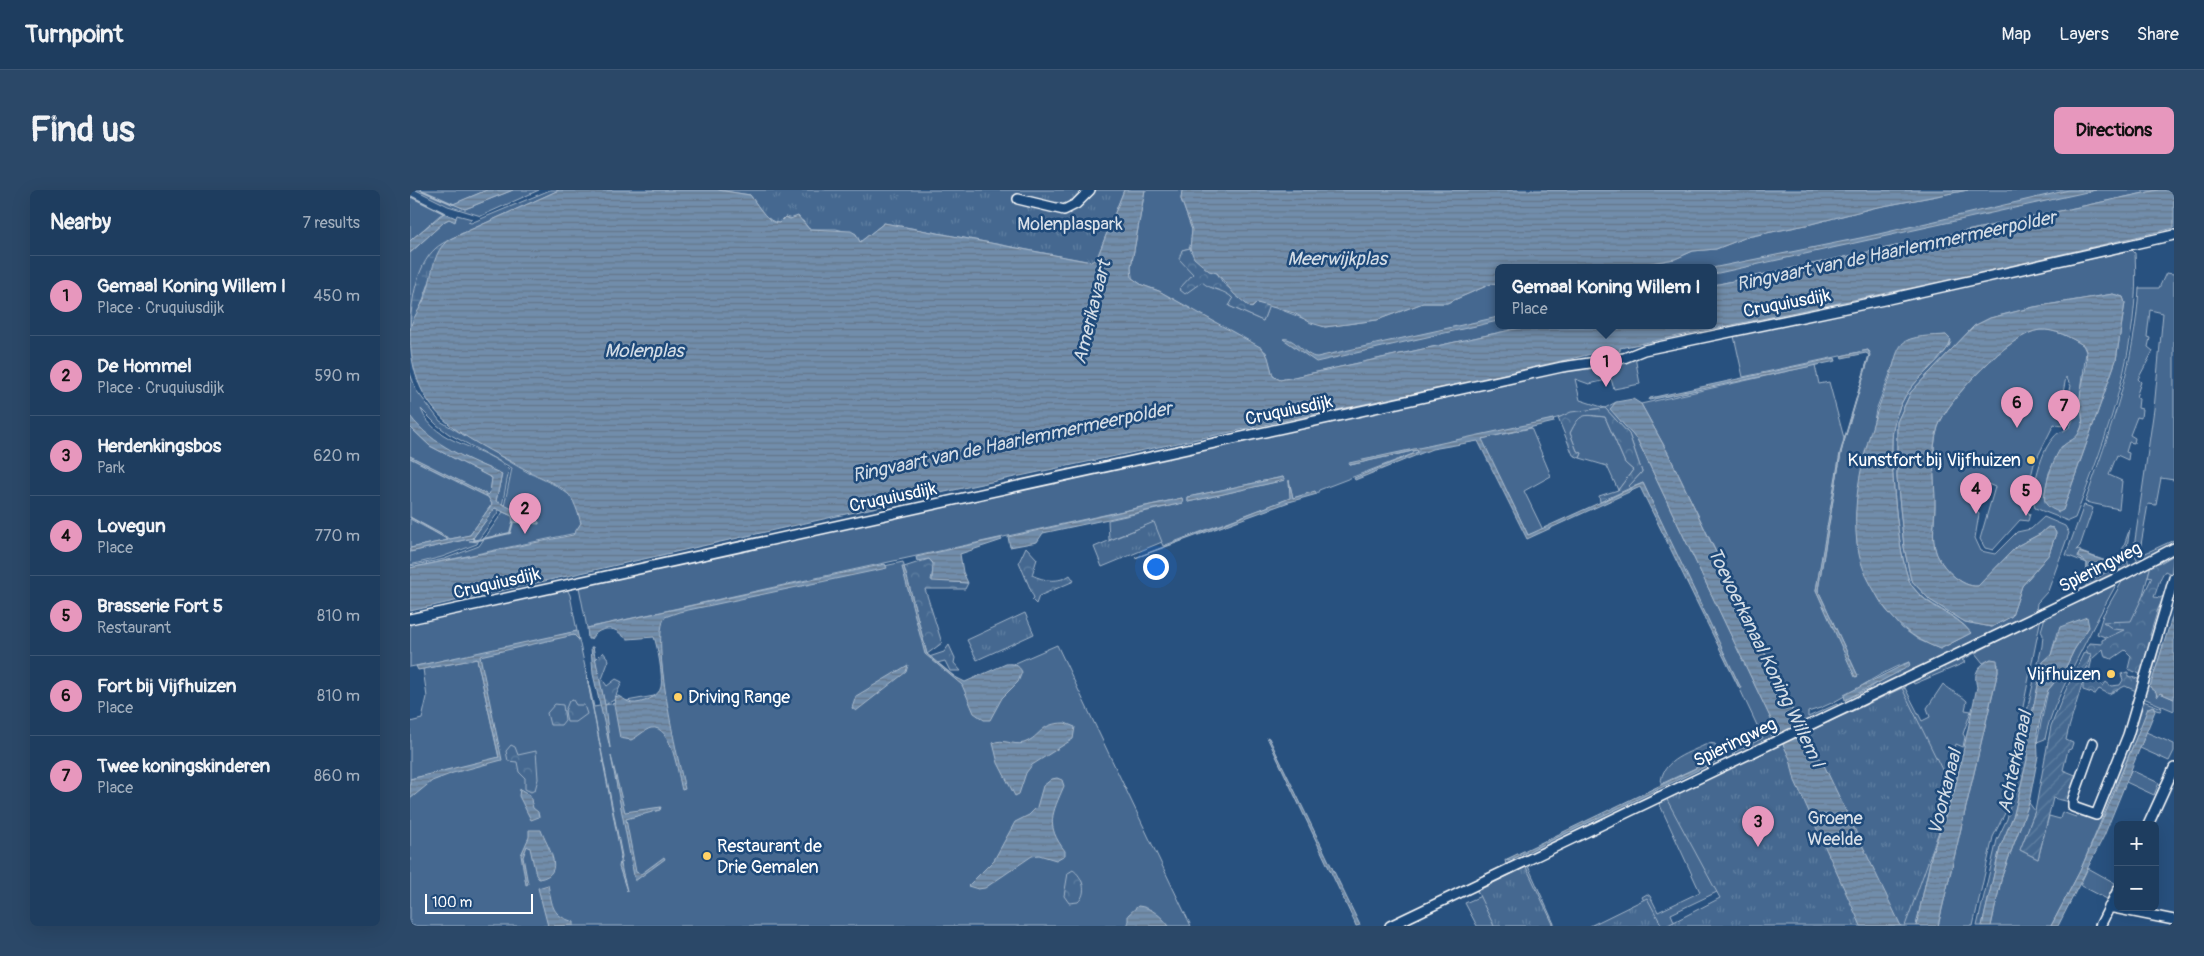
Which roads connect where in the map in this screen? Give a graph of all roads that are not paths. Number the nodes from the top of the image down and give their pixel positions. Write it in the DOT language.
graph roads {
  1 [pos="1090,190"];
  2 [pos="1018,199"];
  3 [pos="2174,235"];
  4 [pos="2174,548"];
  5 [pos="2174,578"];
  6 [pos="410,619"];
  7 [pos="2093,743"];
  8 [pos="2174,768"];
  9 [pos="2150,821"];
  10 [pos="2114,898"];
  11 [pos="2109,907"];
  12 [pos="2174,920"];
  13 [pos="1390,926"];
  14 [pos="2100,926"];
  1 -- 2 [label="street"];
  3 -- 6 [label="street, Cruquiusdijk"];
  4 -- 13 [label="street, Spieringweg"];
  5 -- 7 [label="street"];
  8 -- 9 [label="street"];
  10 -- 11 [label="street"];
  11 -- 12 [label="street"];
  11 -- 14 [label="street"];
}
